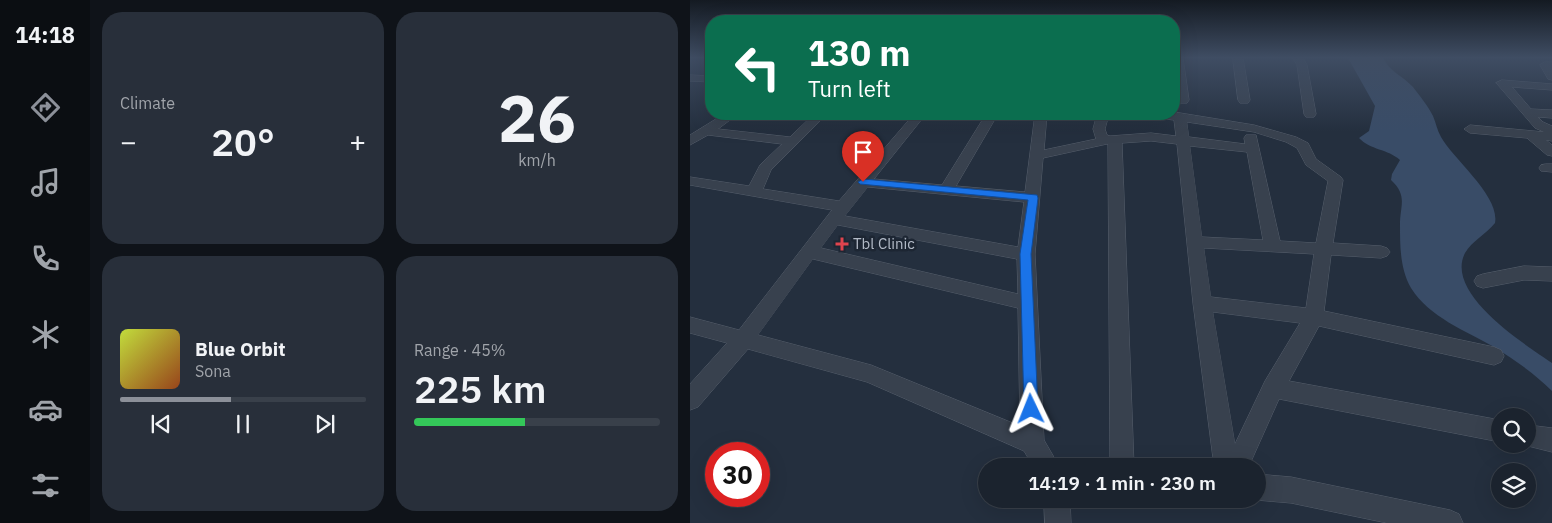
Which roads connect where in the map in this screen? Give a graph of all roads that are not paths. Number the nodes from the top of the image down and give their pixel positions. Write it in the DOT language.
graph roads {
  1 [pos="1181,82"];
  2 [pos="1242,82"];
  3 [pos="1305,82"];
  4 [pos="1552,87"];
  5 [pos="1180,100"];
  6 [pos="1244,100"];
  7 [pos="1526,112"];
  8 [pos="1310,114"];
  9 [pos="1552,114"];
  10 [pos="1180,117"];
  11 [pos="723,120"];
  12 [pos="816,120"];
  13 [pos="915,120"];
  14 [pos="988,120"];
  15 [pos="1041,120"];
  16 [pos="1101,120"];
  17 [pos="1249,128"];
  18 [pos="1470,129"];
  19 [pos="706,131"];
  20 [pos="1552,131"];
  21 [pos="1532,136"];
  22 [pos="1552,137"];
  23 [pos="1108,140"];
  24 [pos="690,141"];
  25 [pos="793,141"];
  26 [pos="1183,141"];
  27 [pos="1253,149"];
  28 [pos="1552,152"];
  29 [pos="1038,155"];
  30 [pos="690,181"];
  31 [pos="863,182"];
  32 [pos="946,190"];
  33 [pos="754,191"];
  34 [pos="1033,198"];
  35 [pos="839,213"];
  36 [pos="1194,242"];
  37 [pos="1272,245"];
  38 [pos="1324,247"];
  39 [pos="810,252"];
  40 [pos="1381,252"];
  41 [pos="1026,254"];
  42 [pos="1552,274"];
  43 [pos="1483,281"];
  44 [pos="1027,303"];
  45 [pos="1202,303"];
  46 [pos="1314,317"];
  47 [pos="690,324"];
  48 [pos="743,340"];
  49 [pos="1494,356"];
  50 [pos="1272,388"];
  51 [pos="690,400"];
  52 [pos="1491,429"];
  53 [pos="1536,437"];
  54 [pos="1552,440"];
  55 [pos="1032,443"];
  56 [pos="1042,458"];
  57 [pos="1122,458"];
  58 [pos="1225,458"];
  59 [pos="1241,458"];
  60 [pos="1266,488"];
  61 [pos="1057,508"];
  62 [pos="1058,523"];
  63 [pos="1450,523"];
  1 -- 5 [label="street"];
  2 -- 6 [label="street"];
  3 -- 8 [label="street"];
  4 -- 7 [label="street"];
  7 -- 9 [label="street"];
  7 -- 20 [label="street"];
  10 -- 17 [label="street"];
  10 -- 26 [label="street"];
  11 -- 19 [label="street"];
  12 -- 25 [label="street"];
  13 -- 31 [label="street"];
  14 -- 32 [label="street"];
  15 -- 29 [label="street"];
  16 -- 23 [label="street"];
  17 -- 27 [label="street"];
  17 -- 38 [label="street"];
  18 -- 21 [label="street"];
  19 -- 24 [label="street"];
  19 -- 25 [label="street"];
  21 -- 22 [label="street"];
  21 -- 28 [label="street"];
  23 -- 26 [label="street"];
  23 -- 29 [label="street"];
  23 -- 57 [label="street"];
  25 -- 33 [label="street"];
  26 -- 27 [label="street"];
  26 -- 36 [label="street"];
  27 -- 37 [label="street"];
  29 -- 34 [label="street"];
  30 -- 33 [label="street"];
  31 -- 32 [label="street"];
  31 -- 35 [label="street"];
  32 -- 34 [label="street"];
  33 -- 35 [label="street"];
  34 -- 41 [label="street"];
  35 -- 39 [label="street"];
  35 -- 41 [label="street"];
  36 -- 37 [label="street"];
  36 -- 45 [label="street"];
  37 -- 38 [label="street"];
  38 -- 40 [label="street"];
  38 -- 46 [label="street"];
  39 -- 44 [label="street"];
  39 -- 48 [label="street"];
  41 -- 44 [label="street"];
  42 -- 43 [label="street"];
  44 -- 55 [label="street"];
  45 -- 46 [label="street"];
  45 -- 58 [label="street"];
  46 -- 49 [label="street"];
  46 -- 50 [label="street"];
  47 -- 48 [label="street"];
  48 -- 51 [label="street"];
  48 -- 55 [label="street"];
  50 -- 52 [label="street"];
  50 -- 59 [label="street"];
  53 -- 54 [label="street"];
  55 -- 56 [label="street"];
  60 -- 63 [label="street"];
  61 -- 62 [label="street"];
}
